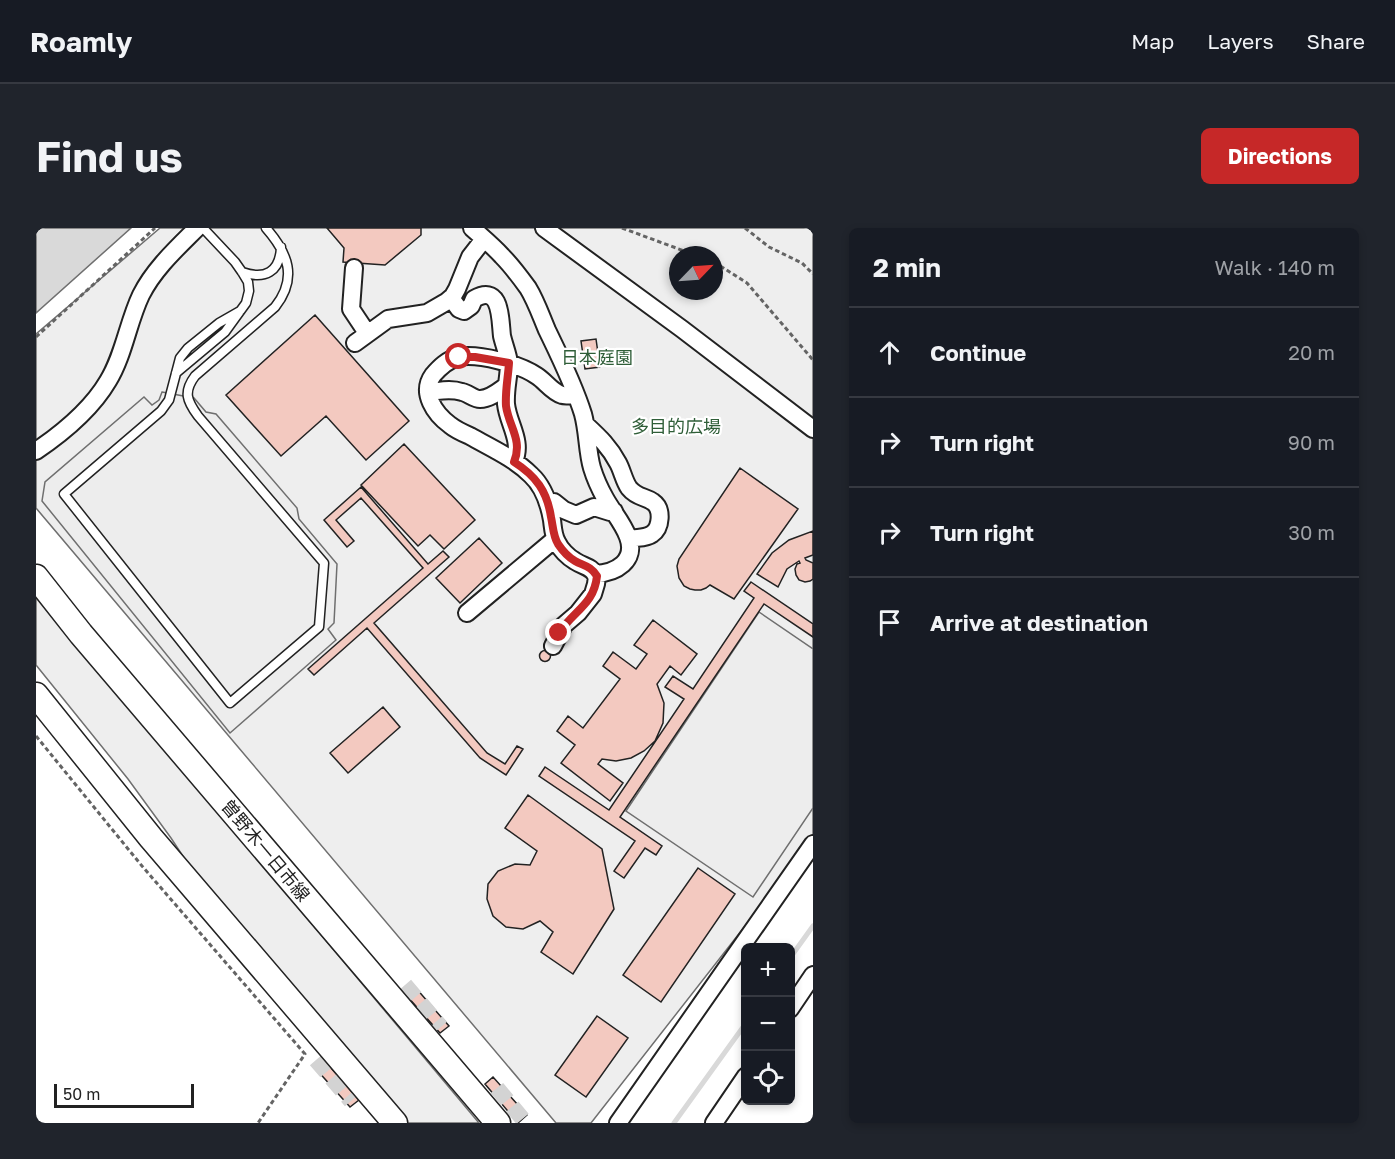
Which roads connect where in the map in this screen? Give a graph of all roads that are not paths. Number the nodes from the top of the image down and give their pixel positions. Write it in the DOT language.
graph roads {
  1 [pos="197,228"];
  2 [pos="203,228"];
  3 [pos="266,228"];
  4 [pos="544,228"];
  5 [pos="478,234"];
  6 [pos="281,247"];
  7 [pos="354,268"];
  8 [pos="242,272"];
  9 [pos="451,298"];
  10 [pos="509,363"];
  11 [pos="506,386"];
  12 [pos="428,392"];
  13 [pos="575,395"];
  14 [pos="585,424"];
  15 [pos="813,429"];
  16 [pos="36,451"];
  17 [pos="514,462"];
  18 [pos="549,503"];
  19 [pos="614,511"];
  20 [pos="555,538"];
  21 [pos="630,539"];
  22 [pos="595,574"];
  23 [pos="36,576"];
  24 [pos="467,613"];
  25 [pos="553,646"];
  26 [pos="36,695"];
  27 [pos="813,844"];
  28 [pos="813,975"];
  29 [pos="795,1002"];
  30 [pos="741,1083"];
  31 [pos="395,1123"];
  32 [pos="498,1123"];
  33 [pos="618,1123"];
  34 [pos="714,1123"];
  1 -- 16 [label="street"];
  2 -- 8 [label="lane"];
  3 -- 6 [label="lane"];
  4 -- 15 [label="street"];
  5 -- 9 [label="street"];
  5 -- 13 [label="street"];
  6 -- 8 [label="lane"];
  6 -- 8 [label="lane"];
  7 -- 9 [label="street"];
  9 -- 10 [label="street"];
  10 -- 11 [label="street"];
  10 -- 12 [label="street"];
  10 -- 13 [label="street"];
  11 -- 12 [label="street"];
  11 -- 17 [label="street"];
  12 -- 17 [label="street"];
  13 -- 14 [label="street"];
  14 -- 19 [label="street"];
  14 -- 21 [label="street"];
  17 -- 18 [label="street"];
  18 -- 19 [label="street"];
  18 -- 20 [label="street"];
  19 -- 21 [label="street"];
  20 -- 22 [label="street"];
  20 -- 24 [label="street"];
  21 -- 22 [label="street"];
  22 -- 25 [label="street"];
  23 -- 32 [label="main road, 曽野木一日市線"];
  26 -- 31 [label="main road"];
  27 -- 33 [label="street"];
  28 -- 29 [label="street"];
  30 -- 34 [label="street"];
}
